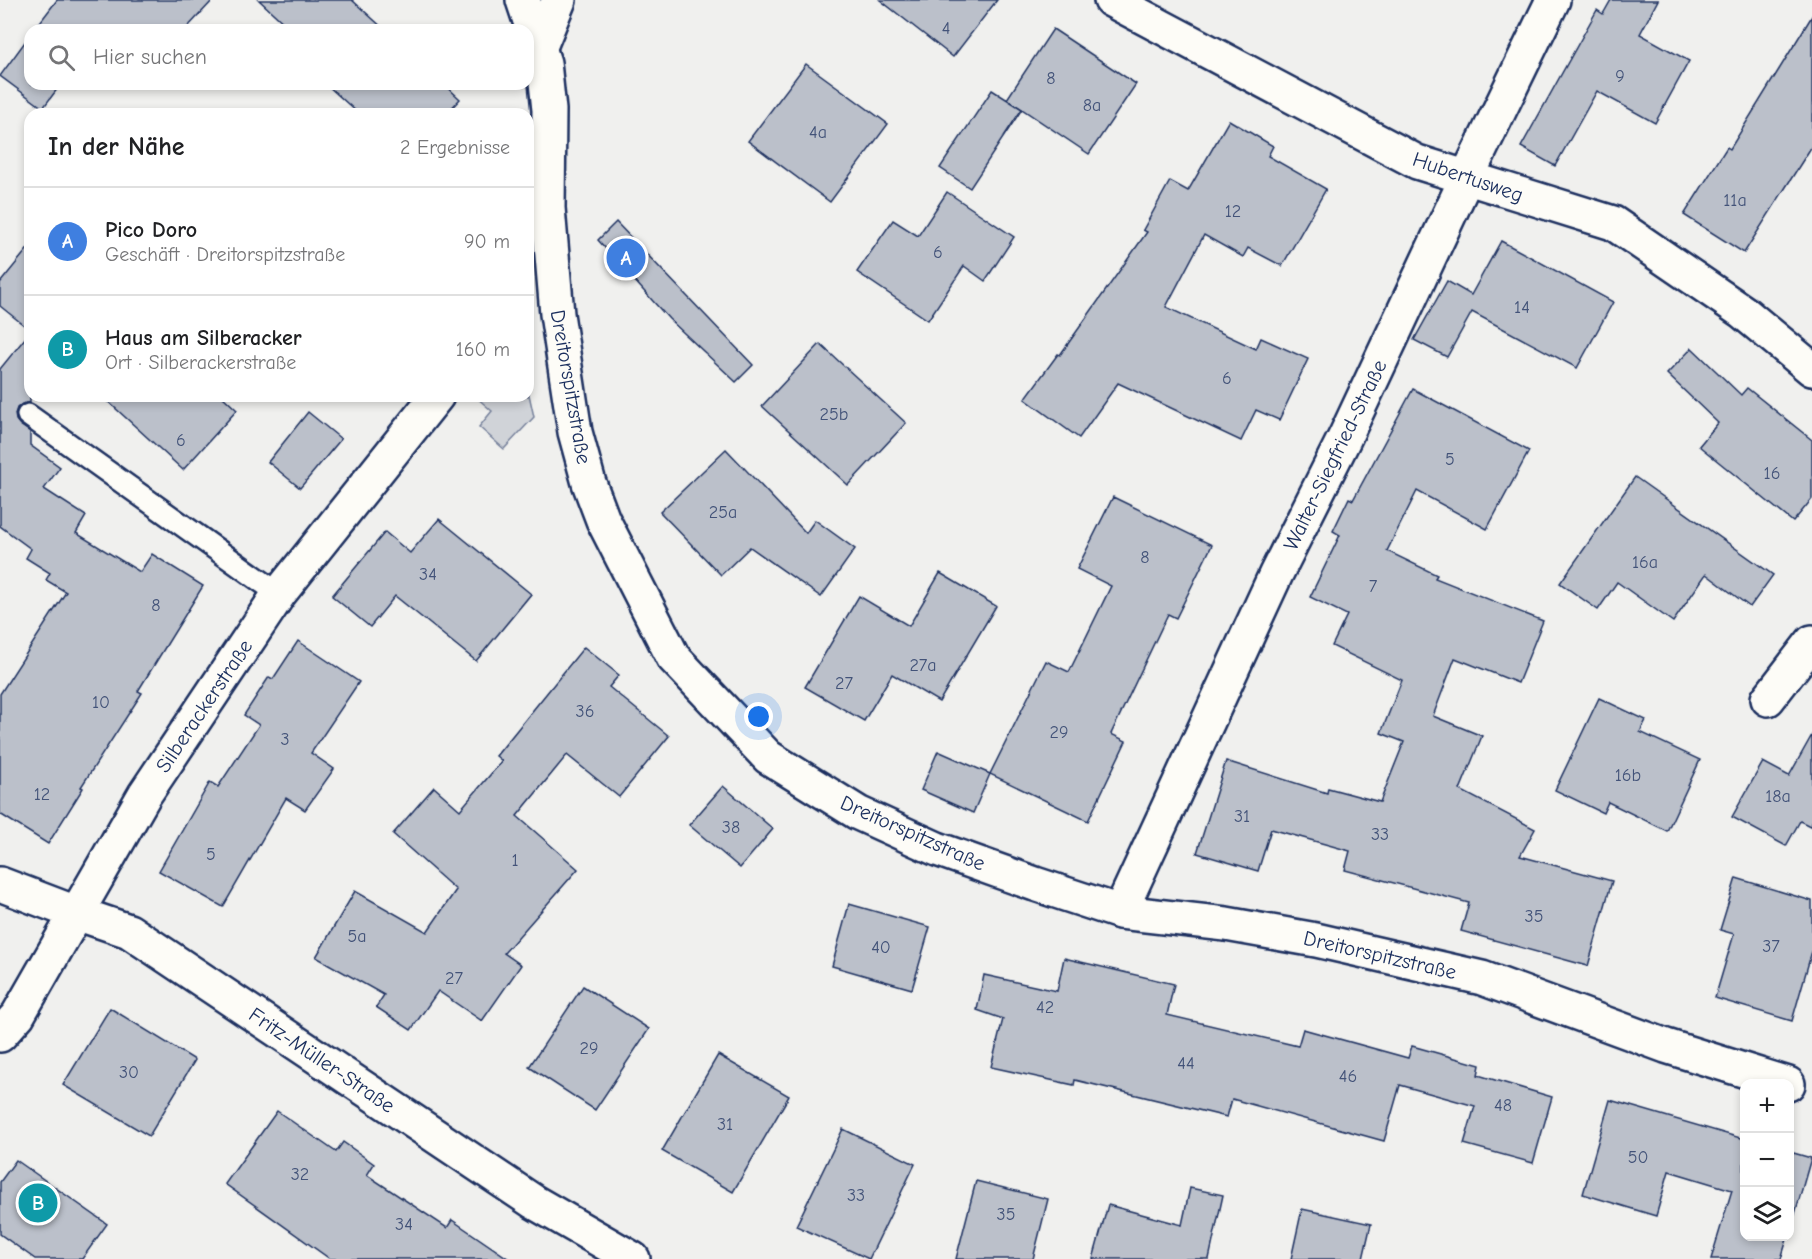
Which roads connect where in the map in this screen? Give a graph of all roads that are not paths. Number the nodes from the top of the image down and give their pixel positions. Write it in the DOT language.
graph roads {
  1 [pos="523,0"];
  2 [pos="559,0"];
  3 [pos="1111,0"];
  4 [pos="1554,0"];
  5 [pos="531,24"];
  6 [pos="534,34"];
  7 [pos="539,49"];
  8 [pos="1466,178"];
  9 [pos="542,315"];
  10 [pos="1812,369"];
  11 [pos="432,402"];
  12 [pos="28,415"];
  13 [pos="279,594"];
  14 [pos="1812,642"];
  15 [pos="1768,699"];
  16 [pos="0,884"];
  17 [pos="1120,912"];
  18 [pos="76,913"];
  19 [pos="0,1035"];
  20 [pos="1773,1079"];
  21 [pos="1794,1086"];
  22 [pos="1812,1091"];
  23 [pos="633,1259"];
  1 -- 5 [label="street, Dreitorspitzstraße"];
  2 -- 7 [label="street"];
  3 -- 8 [label="street, Hubertusweg"];
  4 -- 8 [label="street, Walter-Siegfried-Straße"];
  6 -- 7 [label="street, Dreitorspitzstraße"];
  7 -- 9 [label="street, Dreitorspitzstraße"];
  8 -- 10 [label="street, Hubertusweg"];
  8 -- 17 [label="street, Walter-Siegfried-Straße"];
  9 -- 17 [label="street, Dreitorspitzstraße"];
  11 -- 13 [label="street, Silberackerstraße"];
  12 -- 13 [label="lane"];
  13 -- 18 [label="street, Silberackerstraße"];
  14 -- 15 [label="street"];
  16 -- 18 [label="street, Fritz-Müller-Straße"];
  17 -- 20 [label="street, Dreitorspitzstraße"];
  18 -- 19 [label="street, Silberackerstraße"];
  18 -- 23 [label="street, Fritz-Müller-Straße"];
  21 -- 22 [label="street, Dreitorspitzstraße"];
}
